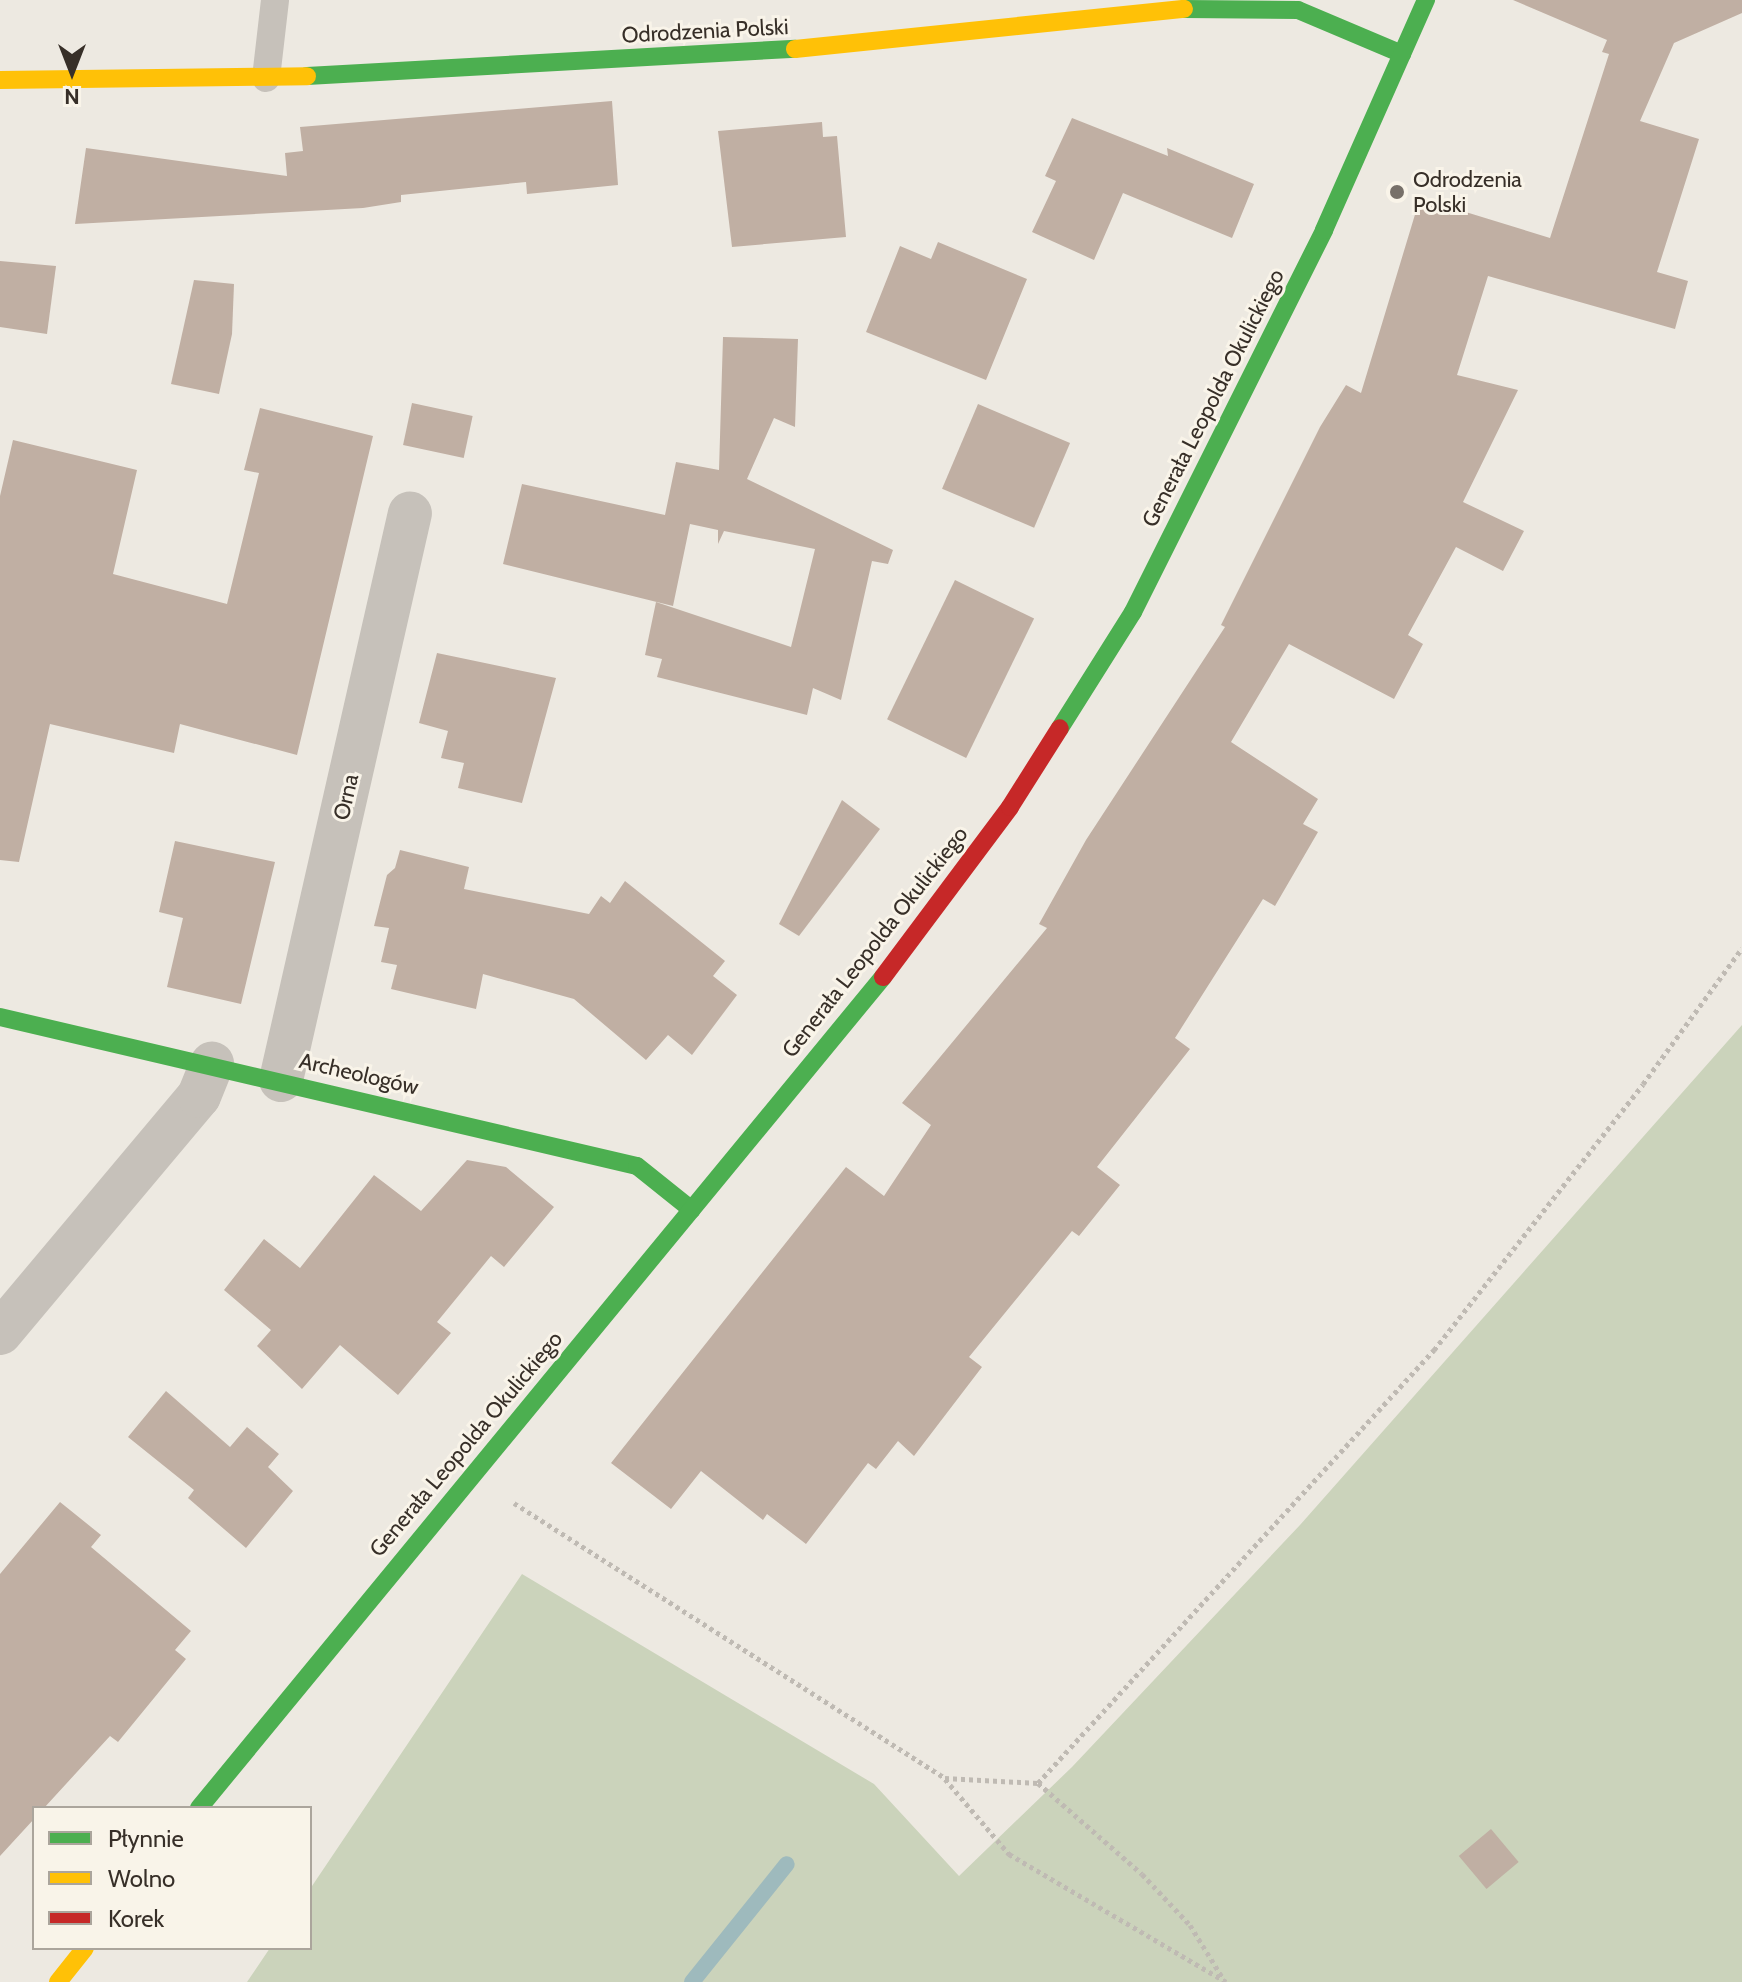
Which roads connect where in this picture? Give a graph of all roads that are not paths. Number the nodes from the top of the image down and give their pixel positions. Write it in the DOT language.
graph roads {
  1 [pos="275,0"];
  2 [pos="1426,0"];
  3 [pos="1402,54"];
  4 [pos="266,78"];
  5 [pos="0,80"];
  6 [pos="410,513"];
  7 [pos="0,1017"];
  8 [pos="212,1063"];
  9 [pos="281,1080"];
  10 [pos="692,1210"];
  11 [pos="0,1333"];
  12 [pos="201,1806"];
  13 [pos="83,1950"];
  14 [pos="58,1982"];
  1 -- 4 [label="lane"];
  2 -- 3 [label="street, Generała Leopolda Okulickiego"];
  3 -- 4 [label="street, Odrodzenia Polski"];
  3 -- 10 [label="street, Generała Leopolda Okulickiego"];
  4 -- 5 [label="street, Odrodzenia Polski"];
  6 -- 9 [label="street, Orna"];
  7 -- 8 [label="street, Archeologów"];
  8 -- 9 [label="street, Archeologów"];
  8 -- 11 [label="street"];
  9 -- 10 [label="street, Archeologów"];
  10 -- 12 [label="street, Generała Leopolda Okulickiego"];
  13 -- 14 [label="street"];
}
